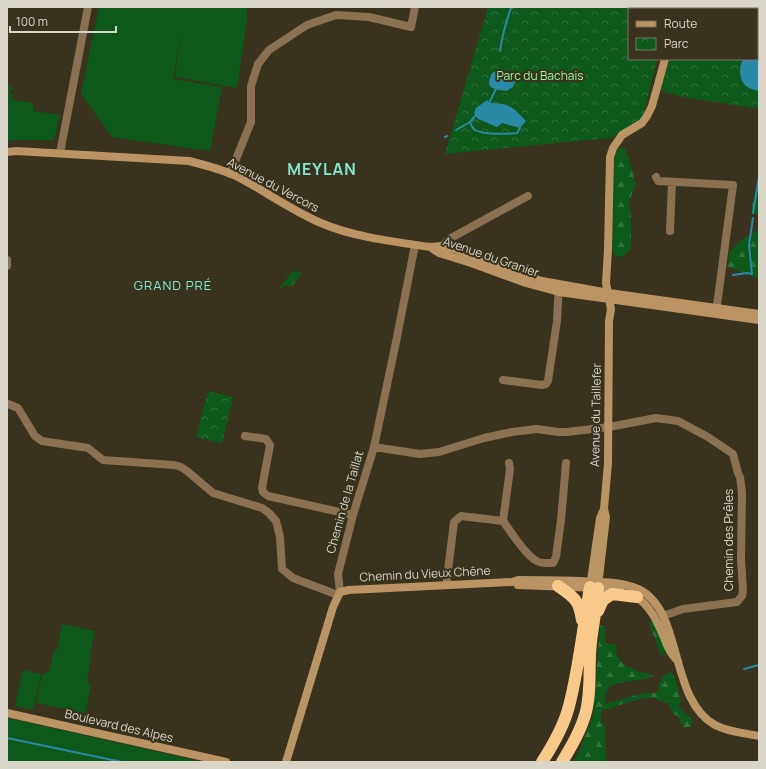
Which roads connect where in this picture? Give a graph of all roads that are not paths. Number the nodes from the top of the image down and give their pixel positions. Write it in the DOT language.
graph roads {
  1 [pos="88,7"];
  2 [pos="415,7"];
  3 [pos="665,60"];
  4 [pos="7,152"];
  5 [pos="60,153"];
  6 [pos="230,174"];
  7 [pos="656,177"];
  8 [pos="672,182"];
  9 [pos="528,196"];
  10 [pos="670,231"];
  11 [pos="415,245"];
  12 [pos="430,247"];
  13 [pos="440,249"];
  14 [pos="7,260"];
  15 [pos="7,266"];
  16 [pos="559,288"];
  17 [pos="609,296"];
  18 [pos="717,311"];
  19 [pos="759,314"];
  20 [pos="759,320"];
  21 [pos="503,380"];
  22 [pos="8,404"];
  23 [pos="609,427"];
  24 [pos="245,436"];
  25 [pos="374,447"];
  26 [pos="509,463"];
  27 [pos="566,463"];
  28 [pos="354,515"];
  29 [pos="503,521"];
  30 [pos="512,582"];
  31 [pos="594,584"];
  32 [pos="447,585"];
  33 [pos="558,586"];
  34 [pos="339,593"];
  35 [pos="637,597"];
  36 [pos="662,616"];
  37 [pos="594,621"];
  38 [pos="583,627"];
  39 [pos="678,661"];
  40 [pos="7,713"];
  41 [pos="759,736"];
  42 [pos="226,762"];
  43 [pos="286,762"];
  44 [pos="542,762"];
  45 [pos="562,762"];
  1 -- 5 [label="street"];
  2 -- 6 [label="street"];
  3 -- 17 [label="street, Avenue du Taillefer"];
  4 -- 5 [label="street, Avenue du Vercors"];
  5 -- 6 [label="street, Avenue du Vercors"];
  6 -- 11 [label="street, Avenue du Vercors"];
  7 -- 8 [label="street"];
  8 -- 10 [label="street"];
  8 -- 18 [label="street"];
  9 -- 13 [label="street"];
  11 -- 12 [label="street, Avenue du Vercors"];
  11 -- 25 [label="street, Chemin de la Taillat"];
  12 -- 13 [label="street, Avenue du Granier"];
  13 -- 16 [label="street, Avenue du Granier"];
  14 -- 15 [label="street"];
  16 -- 17 [label="street, Avenue du Granier"];
  16 -- 21 [label="street"];
  17 -- 18 [label="street, Avenue du Granier"];
  17 -- 23 [label="street, Avenue du Taillefer"];
  18 -- 19 [label="street, Avenue du Granier"];
  18 -- 20 [label="street, Avenue du Granier"];
  22 -- 34 [label="street"];
  23 -- 25 [label="street"];
  23 -- 31 [label="street, Avenue du Taillefer"];
  23 -- 36 [label="street, Chemin des Prêles"];
  24 -- 28 [label="street"];
  25 -- 28 [label="street, Chemin de la Taillat"];
  26 -- 29 [label="street"];
  27 -- 29 [label="street"];
  28 -- 34 [label="street, Chemin de la Taillat"];
  29 -- 32 [label="street"];
  30 -- 31 [label="street, Chemin du Vieux Chêne"];
  30 -- 32 [label="street, Chemin du Vieux Chêne"];
  30 -- 33 [label="street, Chemin du Vieux Chêne"];
  31 -- 33 [label="street, Chemin du Vieux Chêne"];
  31 -- 35 [label="street, Chemin du Vieux Chêne"];
  31 -- 36 [label="street, Chemin du Vieux Chêne"];
  31 -- 37 [label="highway"];
  31 -- 38 [label="highway"];
  32 -- 34 [label="street, Chemin du Vieux Chêne"];
  33 -- 38 [label="highway"];
  34 -- 43 [label="street, Chemin de la Taillat"];
  35 -- 37 [label="highway"];
  35 -- 39 [label="street, Chemin du Vieux Chêne"];
  36 -- 39 [label="street, Chemin du Vieux Chêne"];
  37 -- 45 [label="highway"];
  38 -- 44 [label="highway"];
  39 -- 41 [label="street, Chemin du Vieux Chêne"];
  40 -- 42 [label="street, Boulevard des Alpes"];
}
